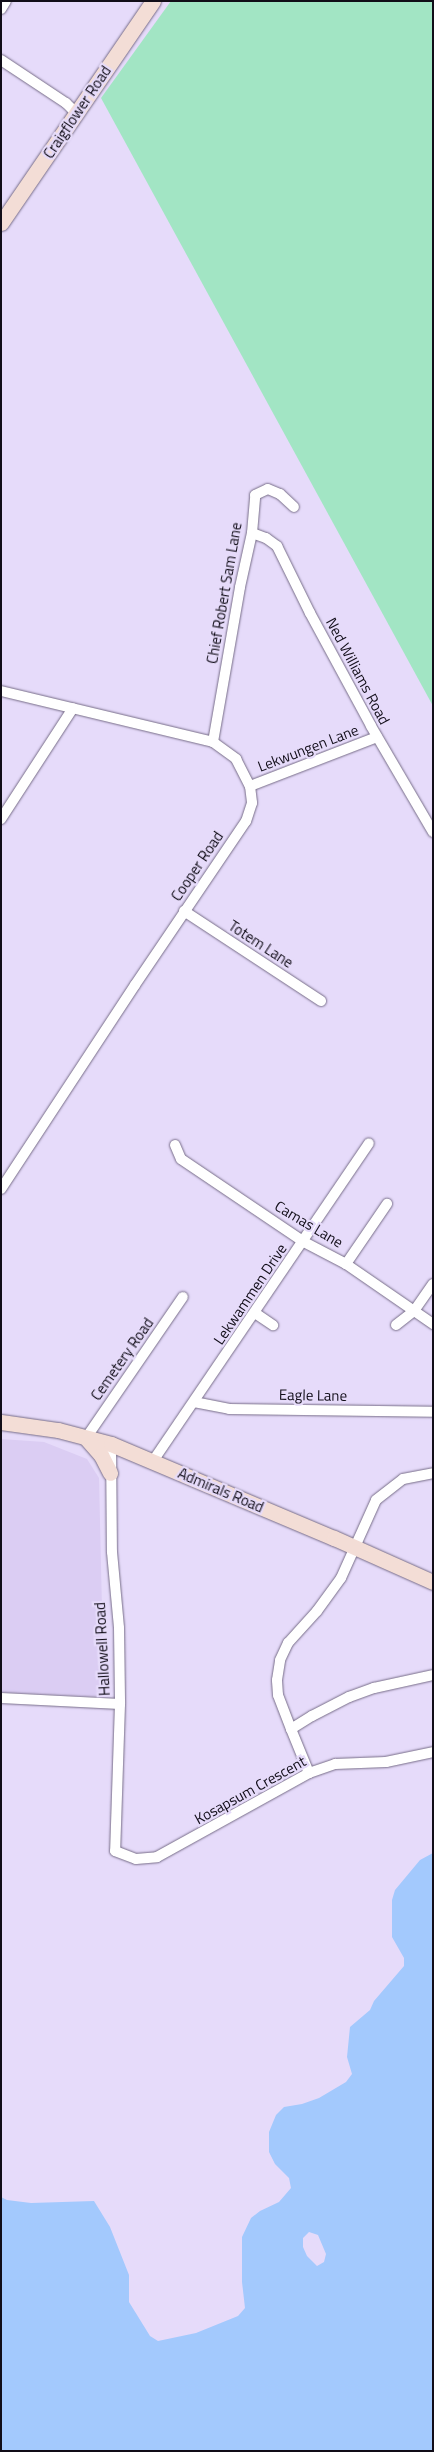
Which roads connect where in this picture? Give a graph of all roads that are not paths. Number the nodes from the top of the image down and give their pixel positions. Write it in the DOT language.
graph roads {
  1 [pos="6,1"];
  2 [pos="153,1"];
  3 [pos="1,9"];
  4 [pos="1,60"];
  5 [pos="76,113"];
  6 [pos="1,223"];
  7 [pos="294,507"];
  8 [pos="252,533"];
  9 [pos="1,691"];
  10 [pos="73,708"];
  11 [pos="377,737"];
  12 [pos="213,742"];
  13 [pos="250,786"];
  14 [pos="1,819"];
  15 [pos="433,832"];
  16 [pos="184,911"];
  17 [pos="321,1001"];
  18 [pos="369,1143"];
  19 [pos="175,1145"];
  20 [pos="1,1189"];
  21 [pos="387,1204"];
  22 [pos="304,1242"];
  23 [pos="346,1264"];
  24 [pos="433,1284"];
  25 [pos="184,1296"];
  26 [pos="414,1311"];
  27 [pos="255,1313"];
  28 [pos="273,1324"];
  29 [pos="433,1324"];
  30 [pos="396,1325"];
  31 [pos="194,1402"];
  32 [pos="433,1412"];
  33 [pos="1,1422"];
  34 [pos="86,1438"];
  35 [pos="112,1444"];
  36 [pos="153,1461"];
  37 [pos="110,1473"];
  38 [pos="433,1473"];
  39 [pos="355,1547"];
  40 [pos="433,1582"];
  41 [pos="433,1674"];
  42 [pos="1,1698"];
  43 [pos="120,1704"];
  44 [pos="292,1729"];
  45 [pos="433,1752"];
  46 [pos="309,1773"];
  47 [pos="115,1852"];
  1 -- 3 [label="street"];
  2 -- 5 [label="main road, Craigflower Road"];
  4 -- 5 [label="street"];
  5 -- 6 [label="main road, Craigflower Road"];
  7 -- 8 [label="street, Chief Robert Sam Lane"];
  8 -- 11 [label="street, Ned Williams Road"];
  8 -- 12 [label="street, Chief Robert Sam Lane"];
  9 -- 10 [label="street, Cooper Road"];
  10 -- 12 [label="street, Cooper Road"];
  10 -- 14 [label="street"];
  11 -- 13 [label="street, Lekwungen Lane"];
  11 -- 15 [label="street, Ned Williams Road"];
  12 -- 13 [label="street, Cooper Road"];
  13 -- 16 [label="street, Cooper Road"];
  16 -- 17 [label="street, Totem Lane"];
  16 -- 20 [label="street, Cooper Road"];
  18 -- 22 [label="street, Lekwammen Drive"];
  19 -- 22 [label="street, Camas Lane"];
  21 -- 23 [label="street"];
  22 -- 23 [label="street, Camas Lane"];
  22 -- 27 [label="street, Lekwammen Drive"];
  23 -- 26 [label="street, Camas Lane"];
  24 -- 26 [label="street"];
  25 -- 34 [label="street, Cemetery Road"];
  26 -- 29 [label="street, Camas Lane"];
  26 -- 30 [label="street"];
  27 -- 28 [label="street"];
  27 -- 31 [label="street, Lekwammen Drive"];
  31 -- 32 [label="street, Eagle Lane"];
  31 -- 36 [label="street, Lekwammen Drive"];
  33 -- 34 [label="main road, Admirals Road"];
  34 -- 35 [label="main road, Admirals Road"];
  34 -- 37 [label="main road"];
  35 -- 36 [label="main road, Admirals Road"];
  35 -- 37 [label="street, Hallowell Road"];
  36 -- 39 [label="main road, Admirals Road"];
  37 -- 43 [label="street, Hallowell Road"];
  38 -- 39 [label="street"];
  39 -- 40 [label="main road, Admirals Road"];
  39 -- 44 [label="street"];
  41 -- 44 [label="street"];
  42 -- 43 [label="street"];
  43 -- 47 [label="street, Hallowell Road"];
  44 -- 46 [label="street"];
  45 -- 46 [label="street, Kosapsum Crescent"];
  46 -- 47 [label="street, Kosapsum Crescent"];
}
